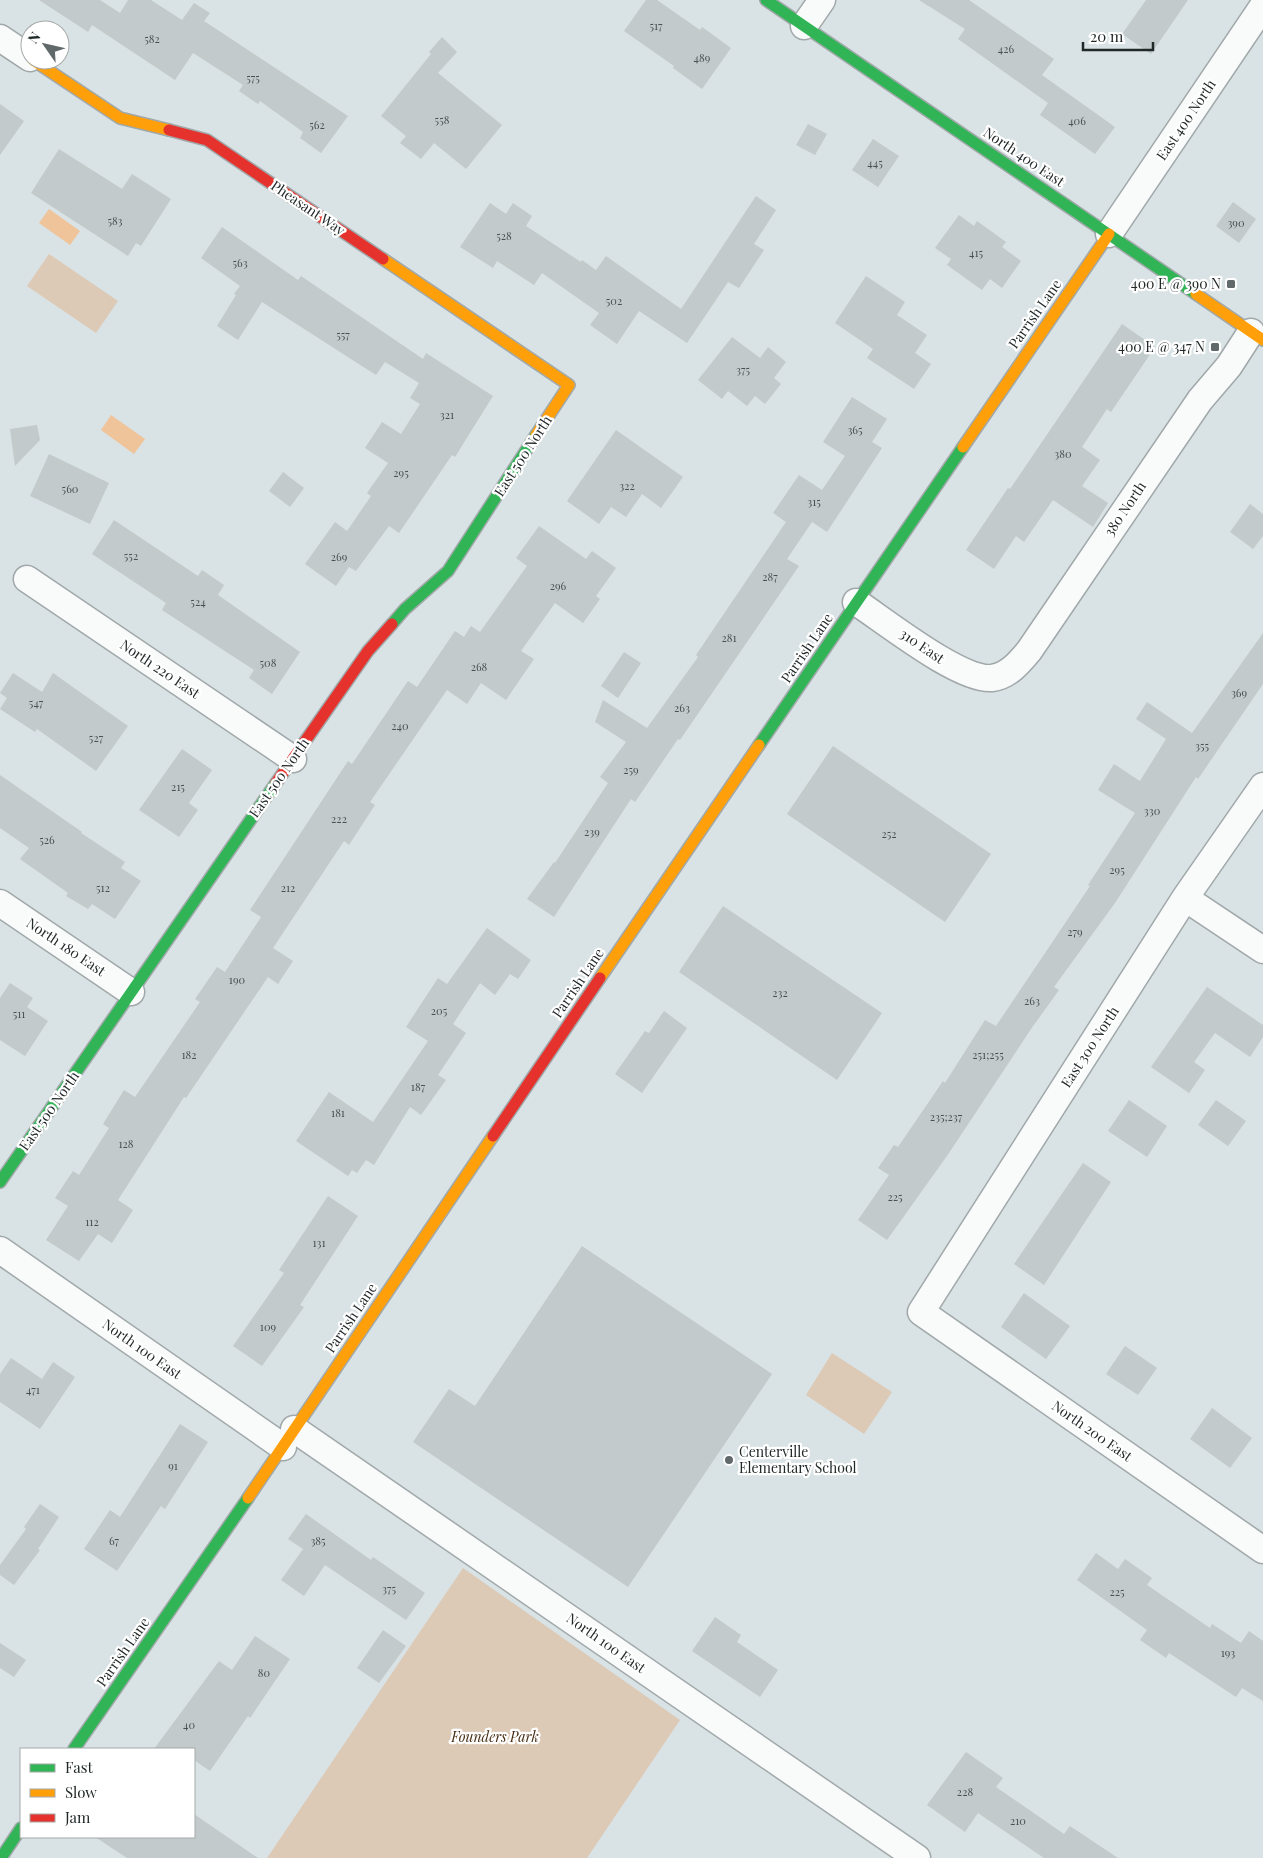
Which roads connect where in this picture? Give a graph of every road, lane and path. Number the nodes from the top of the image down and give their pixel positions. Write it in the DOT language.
graph roads {
  1 [pos="766,0"];
  2 [pos="822,0"];
  3 [pos="1263,6"];
  4 [pos="804,26"];
  5 [pos="0,38"];
  6 [pos="20,51"];
  7 [pos="49,70"];
  8 [pos="1109,234"];
  9 [pos="1257,336"];
  10 [pos="570,385"];
  11 [pos="27,579"];
  12 [pos="856,602"];
  13 [pos="993,678"];
  14 [pos="293,759"];
  15 [pos="1263,786"];
  16 [pos="1186,898"];
  17 [pos="0,903"];
  18 [pos="1263,950"];
  19 [pos="131,992"];
  20 [pos="0,1182"];
  21 [pos="0,1250"];
  22 [pos="921,1312"];
  23 [pos="289,1438"];
  24 [pos="1263,1550"];
  25 [pos="75,1748"];
  26 [pos="20,1830"];
  27 [pos="1,1858"];
  28 [pos="917,1858"];
  1 -- 4 [label="street, North 400 East"];
  2 -- 4 [label="street"];
  3 -- 8 [label="street, East 400 North"];
  4 -- 8 [label="street, North 400 East"];
  5 -- 6 [label="street"];
  7 -- 10 [label="street, Pheasant Way"];
  8 -- 9 [label="street, North 400 East"];
  8 -- 12 [label="street, Parrish Lane"];
  9 -- 13 [label="street, 380 North"];
  10 -- 14 [label="street, East 500 North"];
  11 -- 14 [label="street, North 220 East"];
  12 -- 13 [label="street, 310 East"];
  12 -- 23 [label="street, Parrish Lane"];
  14 -- 19 [label="street, East 500 North"];
  15 -- 16 [label="street, East 300 North"];
  16 -- 18 [label="street"];
  16 -- 22 [label="street, East 300 North"];
  17 -- 19 [label="street, North 180 East"];
  19 -- 20 [label="street, East 500 North"];
  21 -- 23 [label="street, North 100 East"];
  22 -- 24 [label="street, North 200 East"];
  23 -- 25 [label="street, Parrish Lane"];
  23 -- 28 [label="street, North 100 East"];
  26 -- 27 [label="street"];
}
